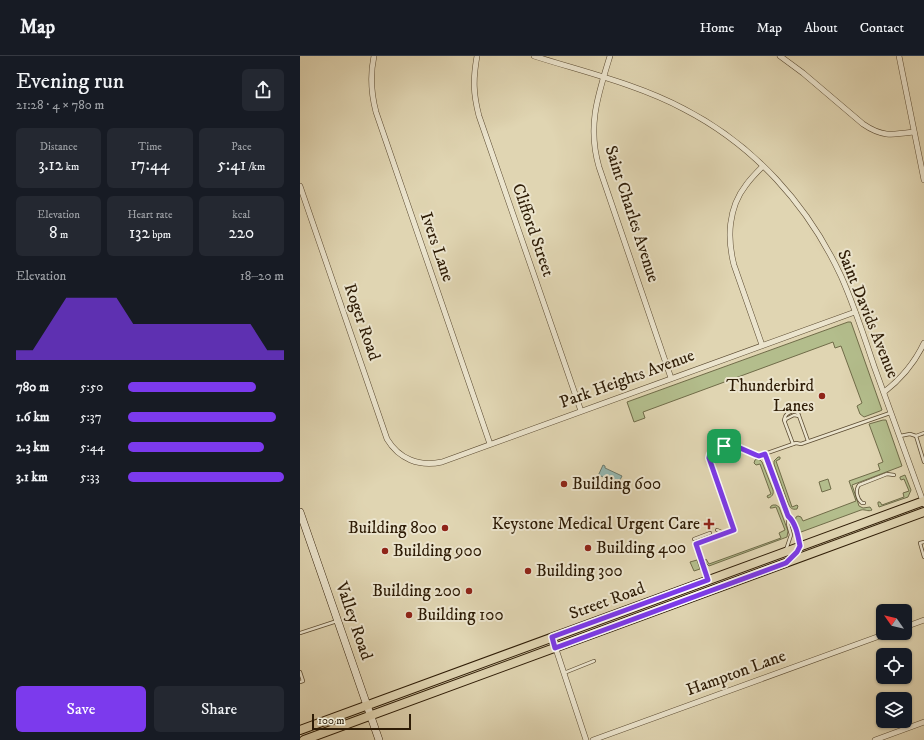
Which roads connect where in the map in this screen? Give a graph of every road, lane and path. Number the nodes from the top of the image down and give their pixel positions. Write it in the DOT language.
graph roads {
  1 [pos="374,56"];
  2 [pos="477,56"];
  3 [pos="534,56"];
  4 [pos="610,56"];
  5 [pos="780,56"];
  6 [pos="900,56"];
  7 [pos="603,78"];
  8 [pos="914,132"];
  9 [pos="763,166"];
  10 [pos="924,180"];
  11 [pos="300,186"];
  12 [pos="855,312"];
  13 [pos="924,343"];
  14 [pos="762,346"];
  15 [pos="671,378"];
  16 [pos="884,392"];
  17 [pos="581,411"];
  18 [pos="891,412"];
  19 [pos="924,433"];
  20 [pos="899,436"];
  21 [pos="916,436"];
  22 [pos="808,441"];
  23 [pos="490,444"];
  24 [pos="793,444"];
  25 [pos="765,454"];
  26 [pos="408,459"];
  27 [pos="924,462"];
  28 [pos="894,475"];
  29 [pos="924,502"];
  30 [pos="864,503"];
  31 [pos="300,512"];
  32 [pos="924,512"];
  33 [pos="788,516"];
  34 [pos="717,530"];
  35 [pos="710,533"];
  36 [pos="725,533"];
  37 [pos="694,539"];
  38 [pos="924,542"];
  39 [pos="800,546"];
  40 [pos="786,551"];
  41 [pos="924,557"];
  42 [pos="786,563"];
  43 [pos="708,580"];
  44 [pos="924,620"];
  45 [pos="338,621"];
  46 [pos="912,624"];
  47 [pos="300,633"];
  48 [pos="552,637"];
  49 [pos="876,637"];
  50 [pos="555,648"];
  51 [pos="594,661"];
  52 [pos="300,672"];
  53 [pos="564,673"];
  54 [pos="300,682"];
  55 [pos="367,705"];
  56 [pos="370,716"];
  57 [pos="924,722"];
  58 [pos="300,730"];
  59 [pos="304,740"];
  60 [pos="379,740"];
  61 [pos="586,740"];
  62 [pos="593,740"];
  63 [pos="875,740"];
  1 -- 23 [label="street, Ivers Lane"];
  2 -- 17 [label="street, Clifford Street"];
  3 -- 7 [label="street, Saint Davids Avenue"];
  4 -- 7 [label="street, Saint Charles Avenue"];
  5 -- 8 [label="street"];
  6 -- 8 [label="street"];
  7 -- 9 [label="street, Saint Davids Avenue"];
  7 -- 15 [label="street, Saint Charles Avenue"];
  8 -- 10 [label="street"];
  9 -- 12 [label="street, Saint Davids Avenue"];
  9 -- 14 [label="street"];
  11 -- 26 [label="street, Roger Road"];
  12 -- 14 [label="street, Park Heights Avenue"];
  12 -- 16 [label="street, Saint Davids Avenue"];
  13 -- 16 [label="street"];
  14 -- 15 [label="street, Park Heights Avenue"];
  15 -- 17 [label="street, Park Heights Avenue"];
  16 -- 18 [label="street, Saint Davids Avenue"];
  17 -- 23 [label="street, Park Heights Avenue"];
  18 -- 20 [label="street, Saint Davids Avenue"];
  18 -- 22 [label="lane"];
  19 -- 21 [label="lane"];
  20 -- 21 [label="lane"];
  20 -- 29 [label="street, Saint Davids Avenue"];
  21 -- 27 [label="lane"];
  22 -- 24 [label="lane"];
  22 -- 24 [label="lane"];
  23 -- 26 [label="street, Park Heights Avenue"];
  24 -- 25 [label="lane"];
  25 -- 33 [label="lane"];
  25 -- 36 [label="lane"];
  28 -- 30 [label="lane"];
  29 -- 39 [label="main road, Street Road"];
  31 -- 45 [label="street, Valley Road"];
  32 -- 42 [label="main road, Street Road"];
  33 -- 39 [label="lane"];
  33 -- 40 [label="lane"];
  34 -- 36 [label="lane"];
  35 -- 37 [label="lane"];
  36 -- 43 [label="lane"];
  38 -- 41 [label="lane"];
  39 -- 40 [label="main road, Street Road"];
  39 -- 42 [label="lane"];
  40 -- 43 [label="main road, Street Road"];
  42 -- 50 [label="main road, Street Road"];
  43 -- 48 [label="main road, Street Road"];
  44 -- 46 [label="street"];
  45 -- 47 [label="lane"];
  45 -- 55 [label="street, Valley Road"];
  48 -- 50 [label="street"];
  48 -- 55 [label="main road, Street Road"];
  49 -- 62 [label="street, Hampton Lane"];
  50 -- 53 [label="street"];
  50 -- 56 [label="main road, Street Road"];
  51 -- 53 [label="lane"];
  52 -- 54 [label="lane"];
  53 -- 61 [label="street"];
  55 -- 56 [label="street, Valley Road"];
  55 -- 58 [label="main road, Street Road"];
  56 -- 59 [label="main road, Street Road"];
  56 -- 60 [label="street, Valley Road"];
  57 -- 63 [label="street"];
}
